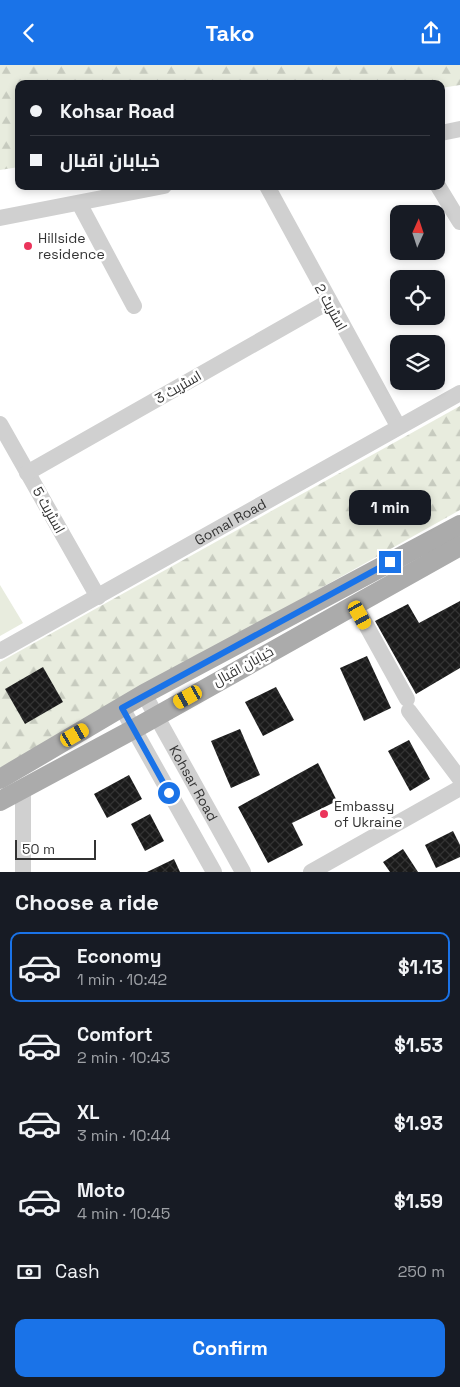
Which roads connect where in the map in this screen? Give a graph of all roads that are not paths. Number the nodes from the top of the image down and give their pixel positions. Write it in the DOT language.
graph roads {
  1 [pos="460,129"];
  2 [pos="445,132"];
  3 [pos="144,190"];
  4 [pos="269,190"];
  5 [pos="440,190"];
  6 [pos="79,203"];
  7 [pos="0,218"];
  8 [pos="460,222"];
  9 [pos="328,302"];
  10 [pos="134,305"];
  11 [pos="460,393"];
  12 [pos="0,424"];
  13 [pos="398,426"];
  14 [pos="27,473"];
  15 [pos="460,525"];
  16 [pos="460,546"];
  17 [pos="98,597"];
  18 [pos="355,605"];
  19 [pos="0,651"];
  20 [pos="144,694"];
  21 [pos="122,708"];
  22 [pos="155,715"];
  23 [pos="134,729"];
  24 [pos="0,779"];
  25 [pos="460,779"];
  26 [pos="23,788"];
  27 [pos="460,788"];
  28 [pos="0,801"];
  29 [pos="23,872"];
  30 [pos="214,872"];
  31 [pos="243,872"];
  32 [pos="311,872"];
  1 -- 2 [label="street"];
  3 -- 6 [label="street"];
  4 -- 9 [label="street, اسٹریٹ 2"];
  5 -- 8 [label="street"];
  6 -- 7 [label="street"];
  6 -- 10 [label="street"];
  9 -- 13 [label="street, اسٹریٹ 2"];
  9 -- 14 [label="street, اسٹریٹ 3"];
  11 -- 13 [label="street, Gomal Road"];
  12 -- 14 [label="street, اسٹریٹ 5"];
  13 -- 17 [label="street, Gomal Road"];
  14 -- 17 [label="street, اسٹریٹ 5"];
  15 -- 20 [label="main road, خیابان اقبال"];
  16 -- 18 [label="main road, خیابان اقبال"];
  17 -- 19 [label="street, Gomal Road"];
  18 -- 22 [label="main road, خیابان اقبال"];
  18 -- 25 [label="street"];
  20 -- 21 [label="main road, خیابان اقبال"];
  20 -- 22 [label="street, Kohsar Road"];
  21 -- 23 [label="street, Kohsar Road"];
  21 -- 24 [label="main road, خیابان اقبال"];
  22 -- 23 [label="main road, خیابان اقبال"];
  22 -- 31 [label="street, Kohsar Road"];
  23 -- 26 [label="main road, خیابان اقبال"];
  23 -- 30 [label="street, Kohsar Road"];
  26 -- 28 [label="main road, خیابان اقبال"];
  26 -- 29 [label="street"];
  27 -- 32 [label="street"];
}
